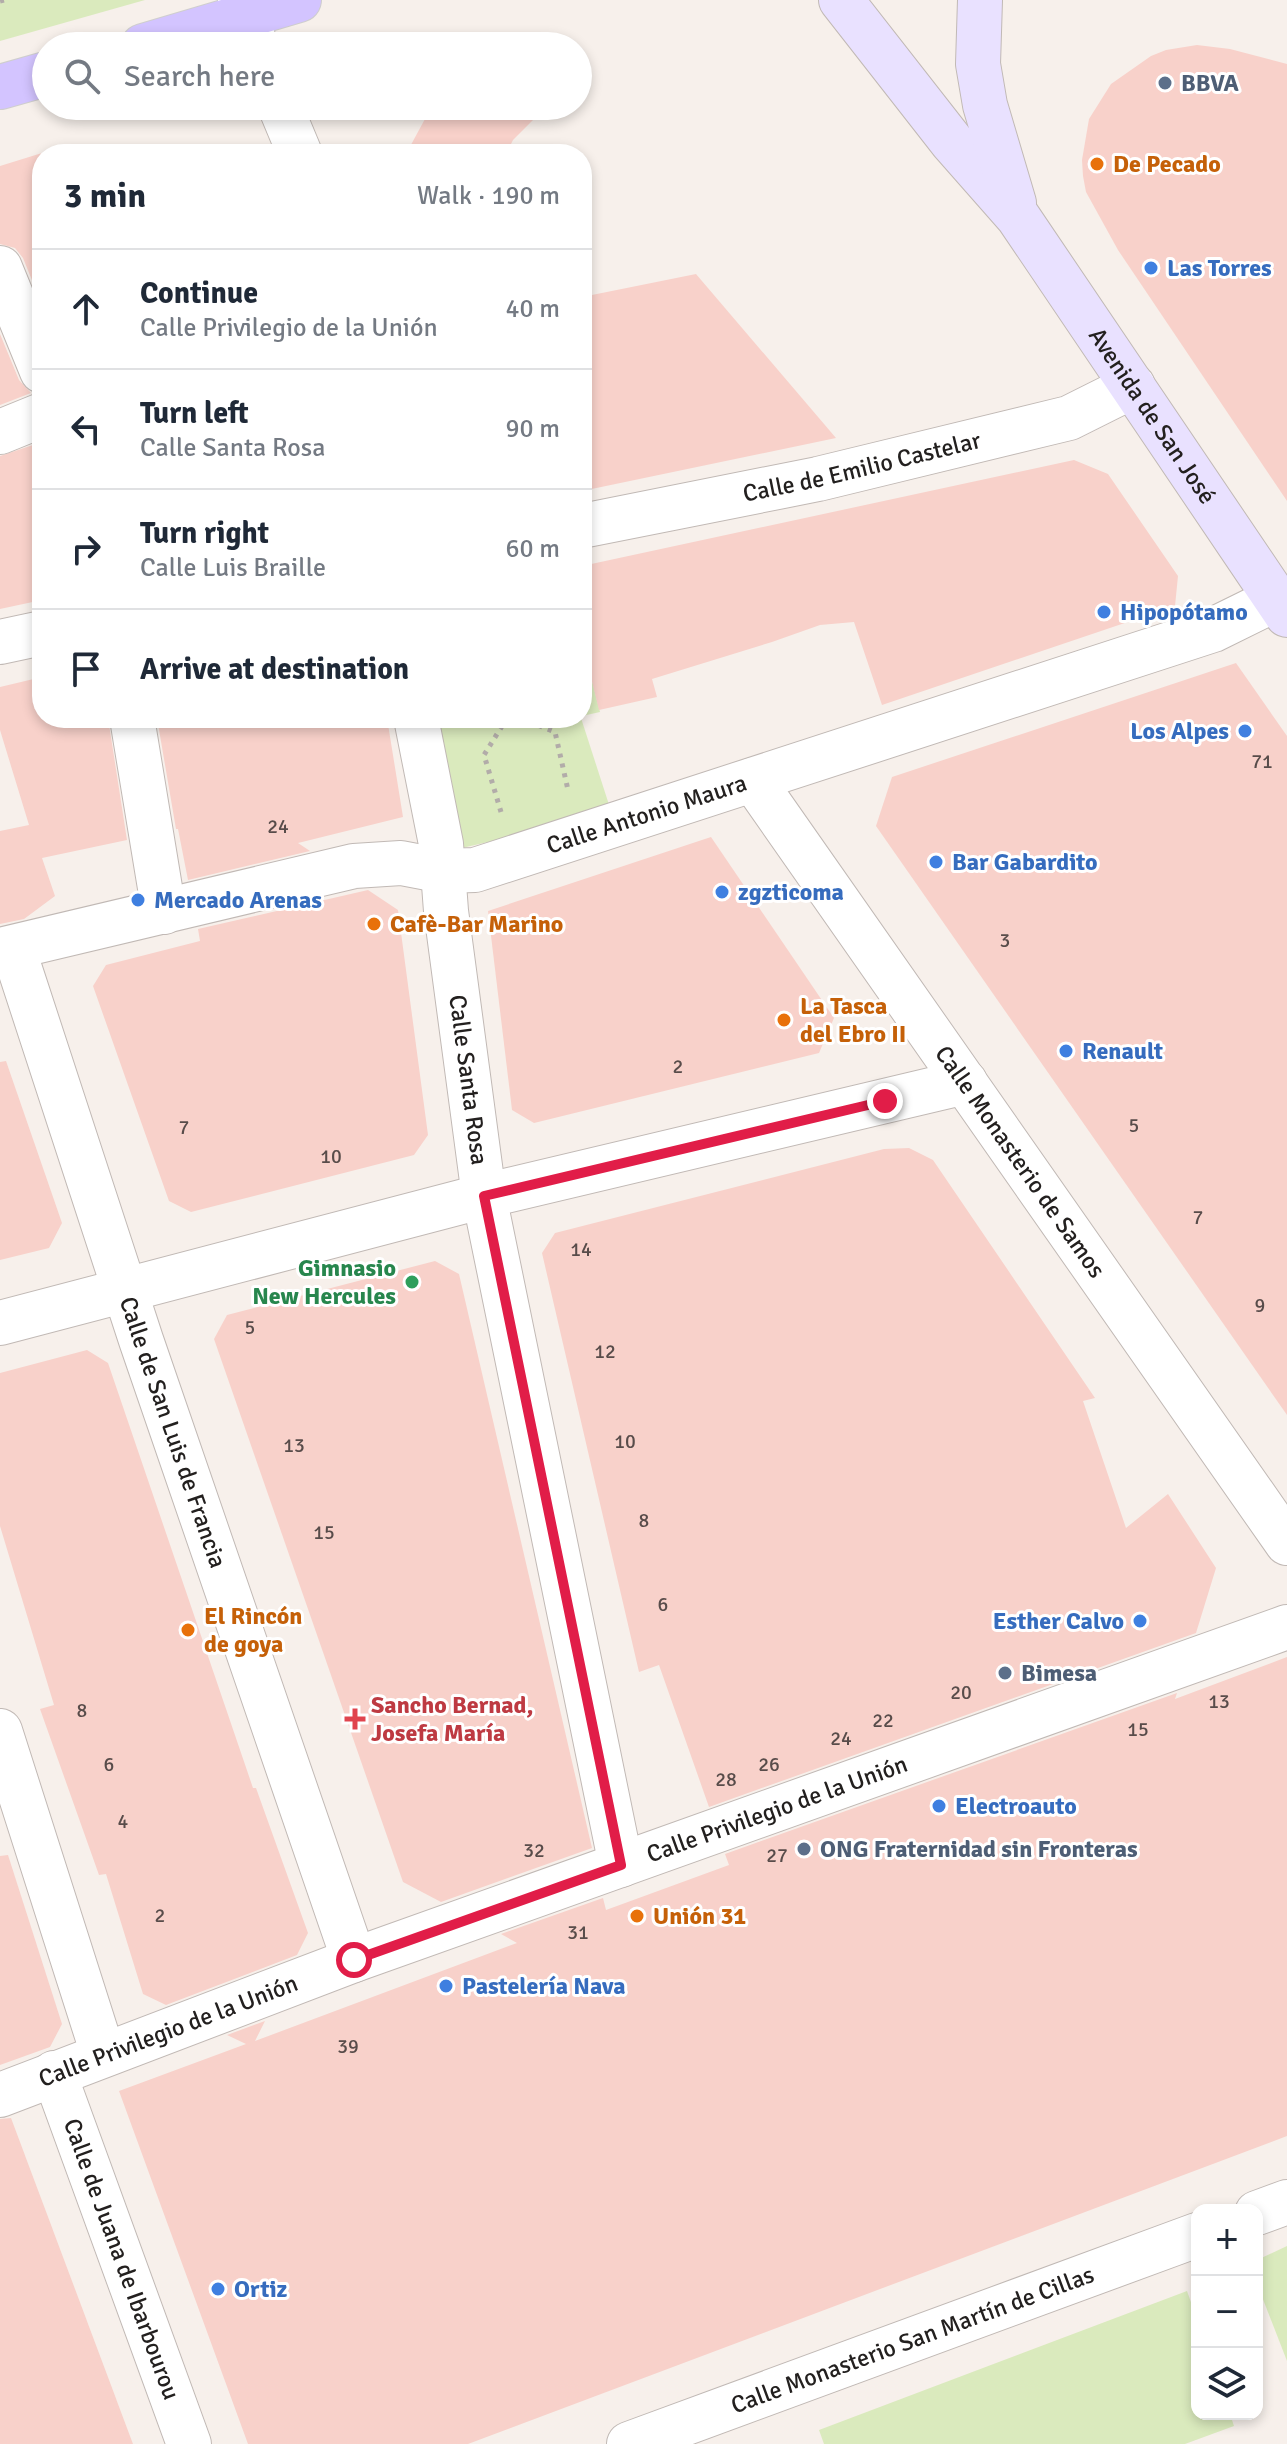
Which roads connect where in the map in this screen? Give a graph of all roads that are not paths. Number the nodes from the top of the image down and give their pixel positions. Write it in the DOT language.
graph roads {
  1 [pos="299,0"];
  2 [pos="841,0"];
  3 [pos="980,0"];
  4 [pos="247,20"];
  5 [pos="199,32"];
  6 [pos="32,78"];
  7 [pos="0,87"];
  8 [pos="286,120"];
  9 [pos="296,144"];
  10 [pos="1018,217"];
  11 [pos="0,268"];
  12 [pos="32,346"];
  13 [pos="1133,386"];
  14 [pos="32,419"];
  15 [pos="0,432"];
  16 [pos="592,524"];
  17 [pos="1282,607"];
  18 [pos="32,635"];
  19 [pos="0,642"];
  20 [pos="134,728"];
  21 [pos="418,728"];
  22 [pos="753,780"];
  23 [pos="443,871"];
  24 [pos="164,912"];
  25 [pos="7,949"];
  26 [pos="965,1082"];
  27 [pos="484,1196"];
  28 [pos="125,1289"];
  29 [pos="0,1323"];
  30 [pos="1287,1543"];
  31 [pos="1287,1627"];
  32 [pos="0,1731"];
  33 [pos="621,1865"];
  34 [pos="354,1960"];
  35 [pos="103,2054"];
  36 [pos="54,2073"];
  37 [pos="0,2095"];
  38 [pos="1287,2202"];
  39 [pos="1263,2211"];
  40 [pos="1191,2237"];
  41 [pos="189,2444"];
  42 [pos="629,2444"];
  1 -- 4 [label="main road"];
  2 -- 10 [label="main road, Avenida de San José"];
  3 -- 10 [label="main road, Avenida de San José"];
  4 -- 5 [label="main road"];
  6 -- 7 [label="main road"];
  8 -- 9 [label="street"];
  10 -- 13 [label="main road, Avenida de San José"];
  11 -- 12 [label="street"];
  13 -- 16 [label="street, Calle de Emilio Castelar"];
  13 -- 17 [label="main road, Avenida de San José"];
  14 -- 15 [label="street"];
  17 -- 22 [label="street, Calle Antonio Maura"];
  18 -- 19 [label="street"];
  20 -- 24 [label="street"];
  21 -- 23 [label="street, Calle Santa Rosa"];
  22 -- 23 [label="street, Calle Antonio Maura"];
  22 -- 26 [label="street, Calle Monasterio de Samos"];
  23 -- 24 [label="street, Calle Antonio Maura"];
  23 -- 27 [label="street, Calle Santa Rosa"];
  24 -- 25 [label="street, Calle Antonio Maura"];
  25 -- 28 [label="street, Calle de San Luis de Francia"];
  26 -- 27 [label="street"];
  26 -- 30 [label="street, Calle Monasterio de Samos"];
  27 -- 28 [label="street"];
  27 -- 33 [label="street, Calle Santa Rosa"];
  28 -- 29 [label="street"];
  28 -- 34 [label="street, Calle de San Luis de Francia"];
  31 -- 33 [label="street, Calle Privilegio de la Unión"];
  32 -- 35 [label="street"];
  33 -- 34 [label="street, Calle Privilegio de la Unión"];
  34 -- 35 [label="street, Calle Privilegio de la Unión"];
  35 -- 36 [label="street, Calle Privilegio de la Unión"];
  36 -- 37 [label="street, Calle Privilegio de la Unión"];
  36 -- 41 [label="street, Calle de Juana de Ibarbourou"];
  38 -- 39 [label="street"];
  40 -- 42 [label="street, Calle Monasterio San Martín de Cillas"];
}
